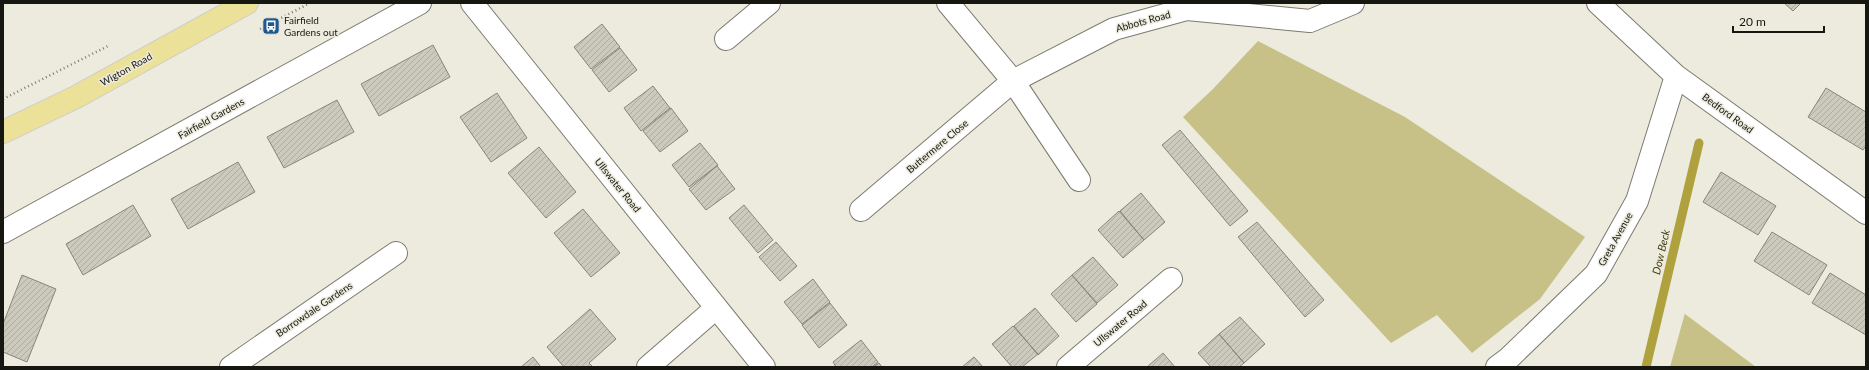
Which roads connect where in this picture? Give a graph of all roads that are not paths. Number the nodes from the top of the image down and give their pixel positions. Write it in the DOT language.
graph roads {
  1 [pos="247,3"];
  2 [pos="420,3"];
  3 [pos="472,3"];
  4 [pos="769,3"];
  5 [pos="948,3"];
  6 [pos="1353,3"];
  7 [pos="1598,3"];
  8 [pos="726,39"];
  9 [pos="1676,76"];
  10 [pos="1013,81"];
  11 [pos="3,132"];
  12 [pos="1079,180"];
  13 [pos="861,210"];
  14 [pos="1866,213"];
  15 [pos="3,232"];
  16 [pos="396,253"];
  17 [pos="1171,279"];
  18 [pos="716,308"];
  19 [pos="233,366"];
  20 [pos="648,367"];
  21 [pos="764,367"];
  22 [pos="1068,367"];
  23 [pos="1497,367"];
  1 -- 11 [label="main road, Wigton Road"];
  2 -- 15 [label="street, Fairfield Gardens"];
  3 -- 18 [label="street, Ullswater Road"];
  4 -- 8 [label="street"];
  5 -- 10 [label="street"];
  6 -- 10 [label="street, Abbots Road"];
  7 -- 9 [label="street, Bedford Road"];
  9 -- 14 [label="street, Bedford Road"];
  9 -- 23 [label="street, Greta Avenue"];
  10 -- 12 [label="street"];
  10 -- 13 [label="street, Buttermere Close"];
  16 -- 19 [label="street, Borrowdale Gardens"];
  17 -- 22 [label="street, Ullswater Road"];
  18 -- 20 [label="street"];
  18 -- 21 [label="street, Ullswater Road"];
}
